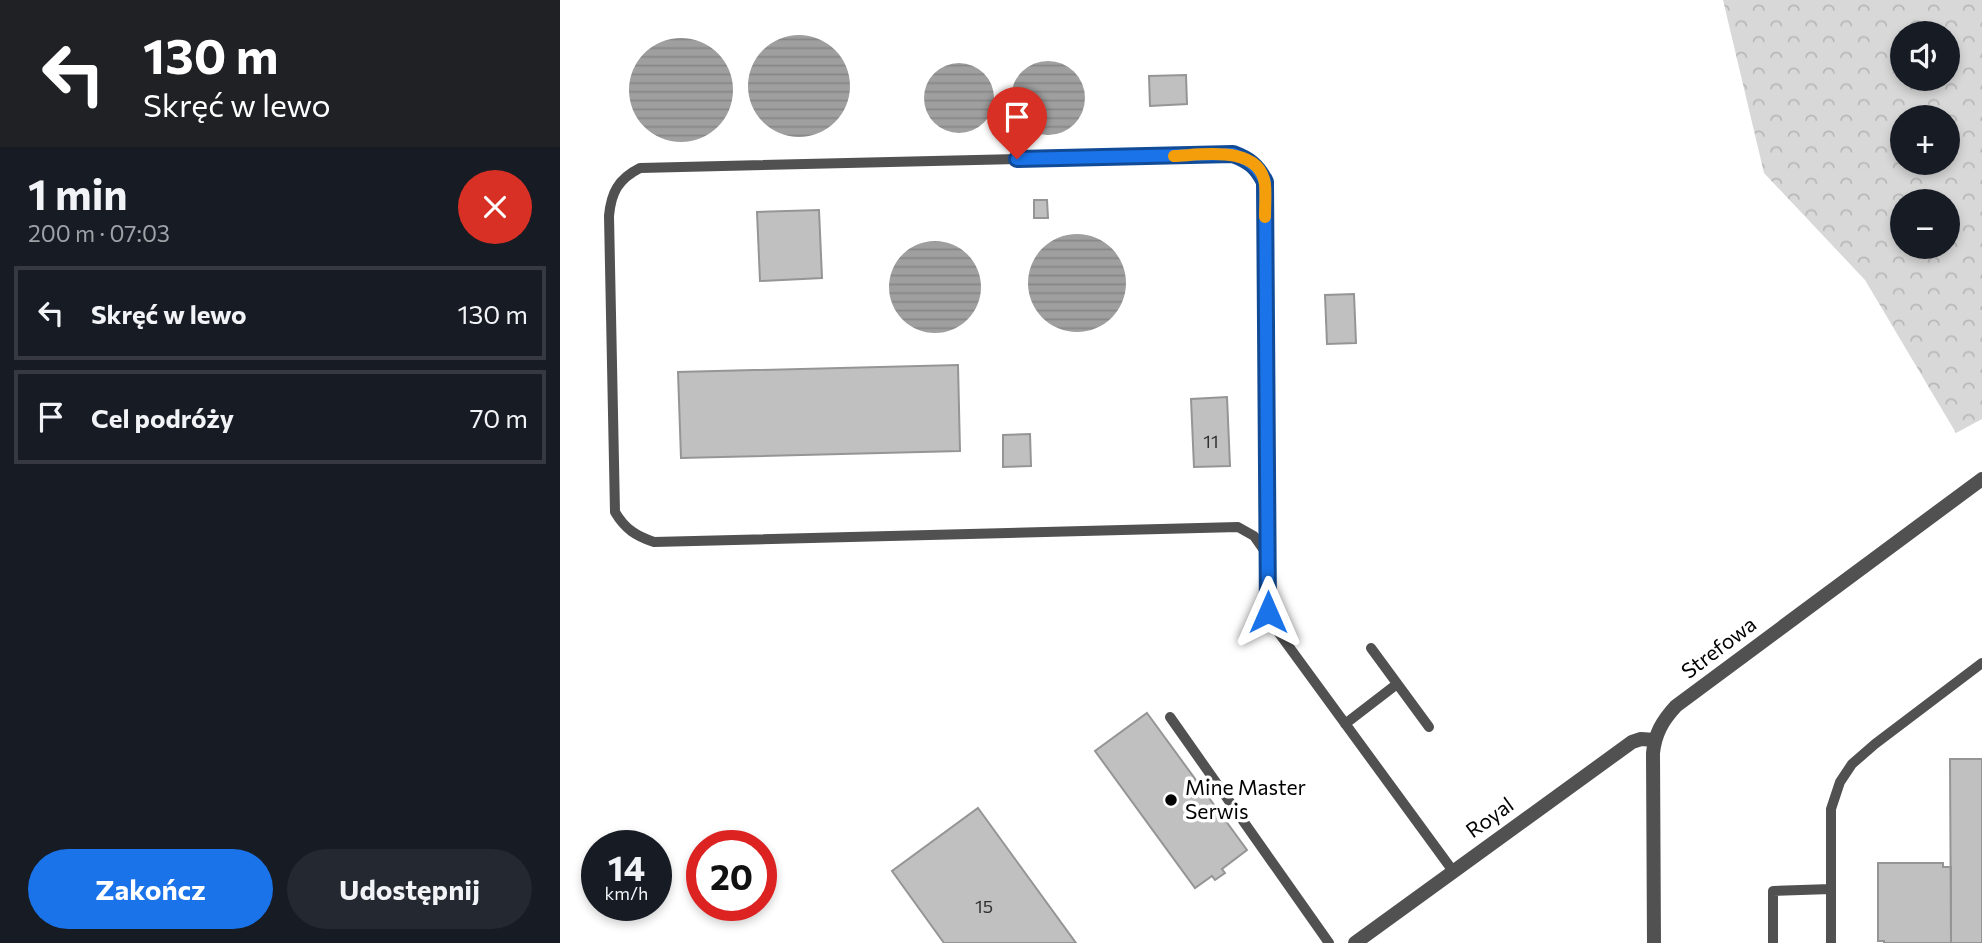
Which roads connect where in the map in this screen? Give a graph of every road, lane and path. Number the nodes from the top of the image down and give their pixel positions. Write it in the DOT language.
graph roads {
  1 [pos="1982,479"];
  2 [pos="1268,556"];
  3 [pos="1371,649"];
  4 [pos="1982,663"];
  5 [pos="1397,684"];
  6 [pos="1170,717"];
  7 [pos="1345,724"];
  8 [pos="1429,727"];
  9 [pos="1655,740"];
  10 [pos="1452,871"];
  11 [pos="1831,888"];
  12 [pos="1329,943"];
  13 [pos="1355,943"];
  14 [pos="1654,943"];
  15 [pos="1773,943"];
  16 [pos="1831,943"];
  1 -- 9 [label="street, Strefowa"];
  2 -- 2 [label="lane"];
  2 -- 7 [label="lane"];
  3 -- 5 [label="lane"];
  4 -- 11 [label="lane"];
  5 -- 7 [label="lane"];
  5 -- 8 [label="lane"];
  6 -- 12 [label="lane"];
  7 -- 10 [label="lane"];
  9 -- 10 [label="street, Royal"];
  9 -- 14 [label="street, Strefowa"];
  10 -- 13 [label="street, Royal"];
  11 -- 15 [label="lane"];
  11 -- 16 [label="lane"];
}
